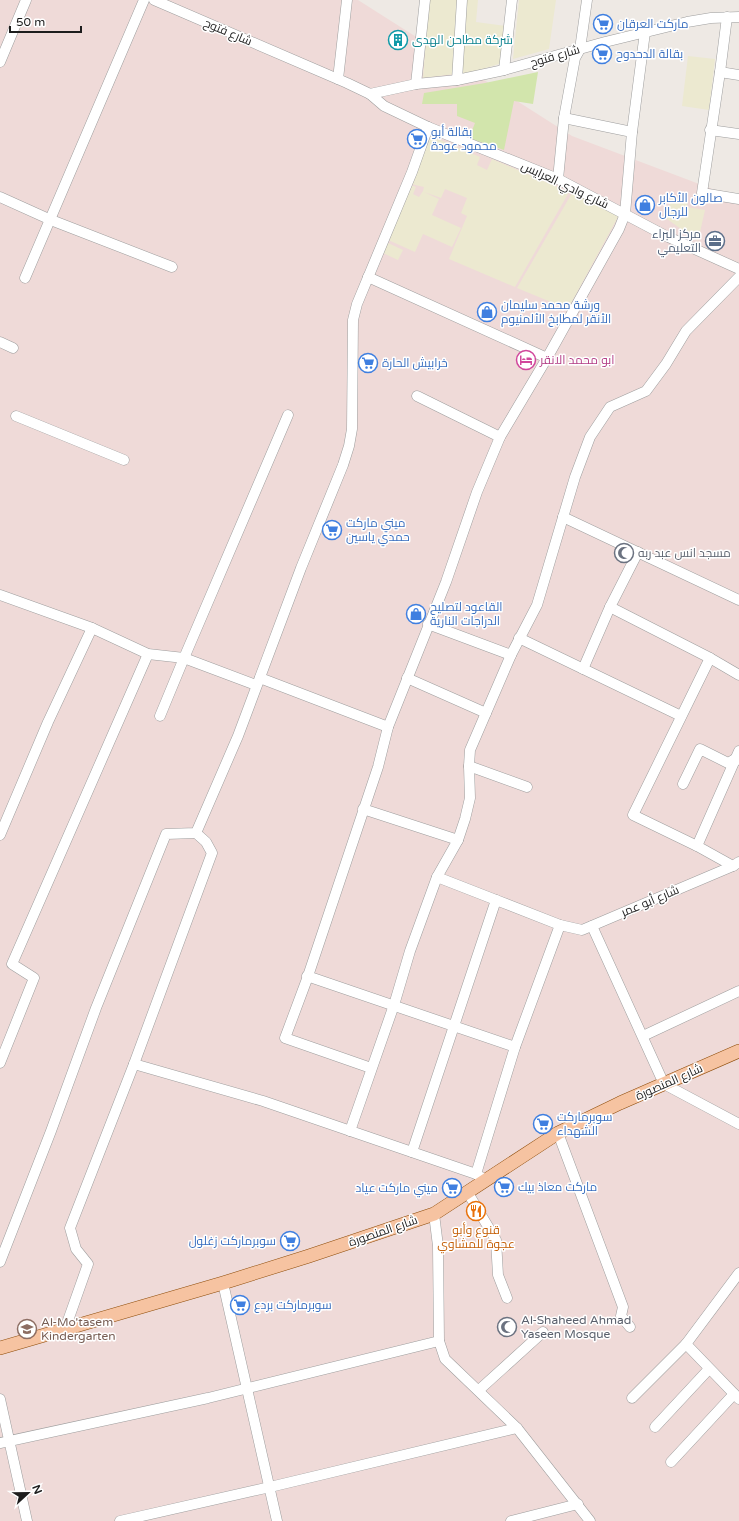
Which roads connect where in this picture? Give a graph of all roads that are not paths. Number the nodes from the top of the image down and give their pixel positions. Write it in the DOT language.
graph roads {
  1 [pos="26,0"];
  2 [pos="144,0"];
  3 [pos="154,0"];
  4 [pos="347,0"];
  5 [pos="425,0"];
  6 [pos="462,0"];
  7 [pos="512,0"];
  8 [pos="587,0"];
  9 [pos="727,17"];
  10 [pos="739,17"];
  11 [pos="645,32"];
  12 [pos="580,49"];
  13 [pos="0,62"];
  14 [pos="504,70"];
  15 [pos="720,72"];
  16 [pos="739,75"];
  17 [pos="457,80"];
  18 [pos="343,81"];
  19 [pos="416,84"];
  20 [pos="370,94"];
  21 [pos="564,118"];
  22 [pos="428,127"];
  23 [pos="710,130"];
  24 [pos="632,132"];
  25 [pos="739,134"];
  26 [pos="558,179"];
  27 [pos="0,197"];
  28 [pos="739,199"];
  29 [pos="625,214"];
  30 [pos="51,220"];
  31 [pos="172,267"];
  32 [pos="739,269"];
  33 [pos="368,276"];
  34 [pos="739,277"];
  35 [pos="25,278"];
  36 [pos="0,342"];
  37 [pos="13,348"];
  38 [pos="547,358"];
  39 [pos="417,396"];
  40 [pos="288,415"];
  41 [pos="16,416"];
  42 [pos="500,437"];
  43 [pos="124,460"];
  44 [pos="563,517"];
  45 [pos="638,552"];
  46 [pos="0,594"];
  47 [pos="739,600"];
  48 [pos="610,607"];
  49 [pos="428,624"];
  50 [pos="92,628"];
  51 [pos="519,638"];
  52 [pos="148,654"];
  53 [pos="511,655"];
  54 [pos="184,658"];
  55 [pos="710,658"];
  56 [pos="583,669"];
  57 [pos="739,675"];
  58 [pos="407,678"];
  59 [pos="258,682"];
  60 [pos="486,713"];
  61 [pos="160,716"];
  62 [pos="681,716"];
  63 [pos="388,727"];
  64 [pos="738,757"];
  65 [pos="469,766"];
  66 [pos="683,784"];
  67 [pos="527,787"];
  68 [pos="363,809"];
  69 [pos="196,833"];
  70 [pos="0,835"];
  71 [pos="458,840"];
  72 [pos="697,846"];
  73 [pos="736,864"];
  74 [pos="437,877"];
  75 [pos="496,900"];
  76 [pos="560,925"];
  77 [pos="592,926"];
  78 [pos="307,976"];
  79 [pos="739,991"];
  80 [pos="394,1005"];
  81 [pos="454,1026"];
  82 [pos="643,1036"];
  83 [pos="515,1047"];
  84 [pos="738,1051"];
  85 [pos="0,1063"];
  86 [pos="134,1064"];
  87 [pos="371,1068"];
  88 [pos="664,1084"];
  89 [pos="739,1124"];
  90 [pos="350,1131"];
  91 [pos="558,1133"];
  92 [pos="412,1152"];
  93 [pos="481,1178"];
  94 [pos="468,1192"];
  95 [pos="434,1214"];
  96 [pos="0,1262"];
  97 [pos="739,1273"];
  98 [pos="223,1283"];
  99 [pos="507,1298"];
  100 [pos="630,1327"];
  101 [pos="65,1329"];
  102 [pos="543,1332"];
  103 [pos="439,1340"];
  104 [pos="686,1344"];
  105 [pos="0,1348"];
  106 [pos="709,1369"];
  107 [pos="247,1388"];
  108 [pos="479,1390"];
  109 [pos="736,1397"];
  110 [pos="632,1398"];
  111 [pos="0,1399"];
  112 [pos="655,1427"];
  113 [pos="518,1428"];
  114 [pos="5,1442"];
  115 [pos="671,1462"];
  116 [pos="270,1487"];
  117 [pos="578,1504"];
  118 [pos="26,1521"];
  119 [pos="120,1521"];
  120 [pos="278,1521"];
  121 [pos="511,1521"];
  122 [pos="590,1521"];
  1 -- 13 [label="street"];
  2 -- 30 [label="street"];
  3 -- 18 [label="street, شارع فتوح"];
  4 -- 18 [label="street"];
  5 -- 19 [label="street"];
  6 -- 17 [label="street"];
  7 -- 14 [label="street"];
  8 -- 12 [label="street"];
  9 -- 10 [label="street, شارع فتوح"];
  9 -- 11 [label="street, شارع فتوح"];
  9 -- 15 [label="street"];
  11 -- 12 [label="street, شارع فتوح"];
  11 -- 24 [label="street"];
  12 -- 14 [label="street, شارع فتوح"];
  12 -- 21 [label="street"];
  14 -- 17 [label="street, شارع فتوح"];
  15 -- 16 [label="street"];
  15 -- 23 [label="street"];
  17 -- 19 [label="street, شارع فتوح"];
  18 -- 20 [label="street, شارع وادي العرايس"];
  19 -- 20 [label="street, شارع فتوح"];
  20 -- 22 [label="street, شارع وادي العرايس"];
  21 -- 24 [label="street"];
  21 -- 26 [label="street"];
  22 -- 26 [label="street, شارع وادي العرايس"];
  22 -- 33 [label="street"];
  23 -- 25 [label="street"];
  23 -- 28 [label="street"];
  24 -- 29 [label="street"];
  26 -- 29 [label="street, شارع وادي العرايس"];
  27 -- 30 [label="street"];
  29 -- 32 [label="street, شارع وادي العرايس"];
  29 -- 38 [label="street"];
  30 -- 31 [label="street"];
  30 -- 35 [label="street"];
  33 -- 38 [label="street"];
  33 -- 59 [label="street"];
  34 -- 44 [label="street"];
  36 -- 37 [label="street"];
  38 -- 42 [label="street"];
  39 -- 42 [label="street"];
  40 -- 54 [label="street"];
  41 -- 43 [label="street"];
  42 -- 49 [label="street"];
  44 -- 45 [label="street"];
  44 -- 51 [label="street"];
  45 -- 47 [label="street"];
  45 -- 48 [label="street"];
  46 -- 50 [label="street"];
  48 -- 55 [label="street"];
  48 -- 56 [label="street"];
  49 -- 53 [label="street"];
  49 -- 58 [label="street"];
  50 -- 52 [label="street"];
  50 -- 70 [label="street"];
  51 -- 53 [label="street"];
  51 -- 56 [label="street"];
  52 -- 54 [label="street"];
  52 -- 85 [label="street"];
  53 -- 60 [label="street"];
  54 -- 59 [label="street"];
  54 -- 61 [label="street"];
  55 -- 57 [label="street"];
  55 -- 62 [label="street"];
  56 -- 62 [label="street"];
  58 -- 60 [label="street"];
  58 -- 63 [label="street"];
  59 -- 63 [label="street"];
  59 -- 69 [label="street"];
  60 -- 65 [label="street"];
  62 -- 72 [label="street"];
  63 -- 68 [label="street"];
  64 -- 66 [label="street"];
  64 -- 72 [label="street"];
  65 -- 67 [label="street"];
  65 -- 71 [label="street"];
  68 -- 71 [label="street"];
  68 -- 78 [label="street"];
  69 -- 86 [label="street"];
  69 -- 96 [label="street"];
  71 -- 74 [label="street"];
  72 -- 73 [label="street"];
  73 -- 77 [label="street, شارع أبو عمر"];
  74 -- 75 [label="street, شارع أبو عمر"];
  74 -- 80 [label="street"];
  75 -- 76 [label="street, شارع أبو عمر"];
  75 -- 81 [label="street"];
  76 -- 77 [label="street, شارع أبو عمر"];
  76 -- 83 [label="street"];
  77 -- 82 [label="street"];
  78 -- 80 [label="street"];
  78 -- 87 [label="street"];
  79 -- 82 [label="street"];
  80 -- 81 [label="street"];
  80 -- 87 [label="street"];
  81 -- 83 [label="street"];
  81 -- 92 [label="street"];
  82 -- 88 [label="street"];
  83 -- 93 [label="street"];
  84 -- 88 [label="main road, شارع المنصورة"];
  86 -- 90 [label="street"];
  86 -- 101 [label="street"];
  87 -- 90 [label="street"];
  88 -- 89 [label="street"];
  88 -- 91 [label="main road, شارع المنصورة"];
  90 -- 92 [label="street"];
  91 -- 93 [label="main road, شارع المنصورة"];
  91 -- 100 [label="street"];
  92 -- 93 [label="street"];
  93 -- 94 [label="main road, شارع المنصورة"];
  94 -- 95 [label="main road, شارع المنصورة"];
  94 -- 99 [label="street"];
  95 -- 98 [label="main road, شارع المنصورة"];
  95 -- 103 [label="street"];
  97 -- 104 [label="street"];
  98 -- 101 [label="main road, شارع المنصورة"];
  98 -- 107 [label="street"];
  101 -- 105 [label="main road, شارع المنصورة"];
  102 -- 108 [label="street"];
  103 -- 107 [label="street"];
  103 -- 108 [label="street"];
  104 -- 106 [label="street"];
  104 -- 110 [label="street"];
  106 -- 109 [label="street"];
  106 -- 112 [label="street"];
  107 -- 114 [label="street"];
  107 -- 116 [label="street"];
  108 -- 113 [label="street"];
  109 -- 115 [label="street"];
  111 -- 114 [label="street"];
  113 -- 116 [label="street"];
  113 -- 117 [label="street"];
  114 -- 118 [label="street"];
  116 -- 119 [label="street"];
  116 -- 120 [label="street"];
  117 -- 121 [label="street"];
  117 -- 122 [label="street"];
}
